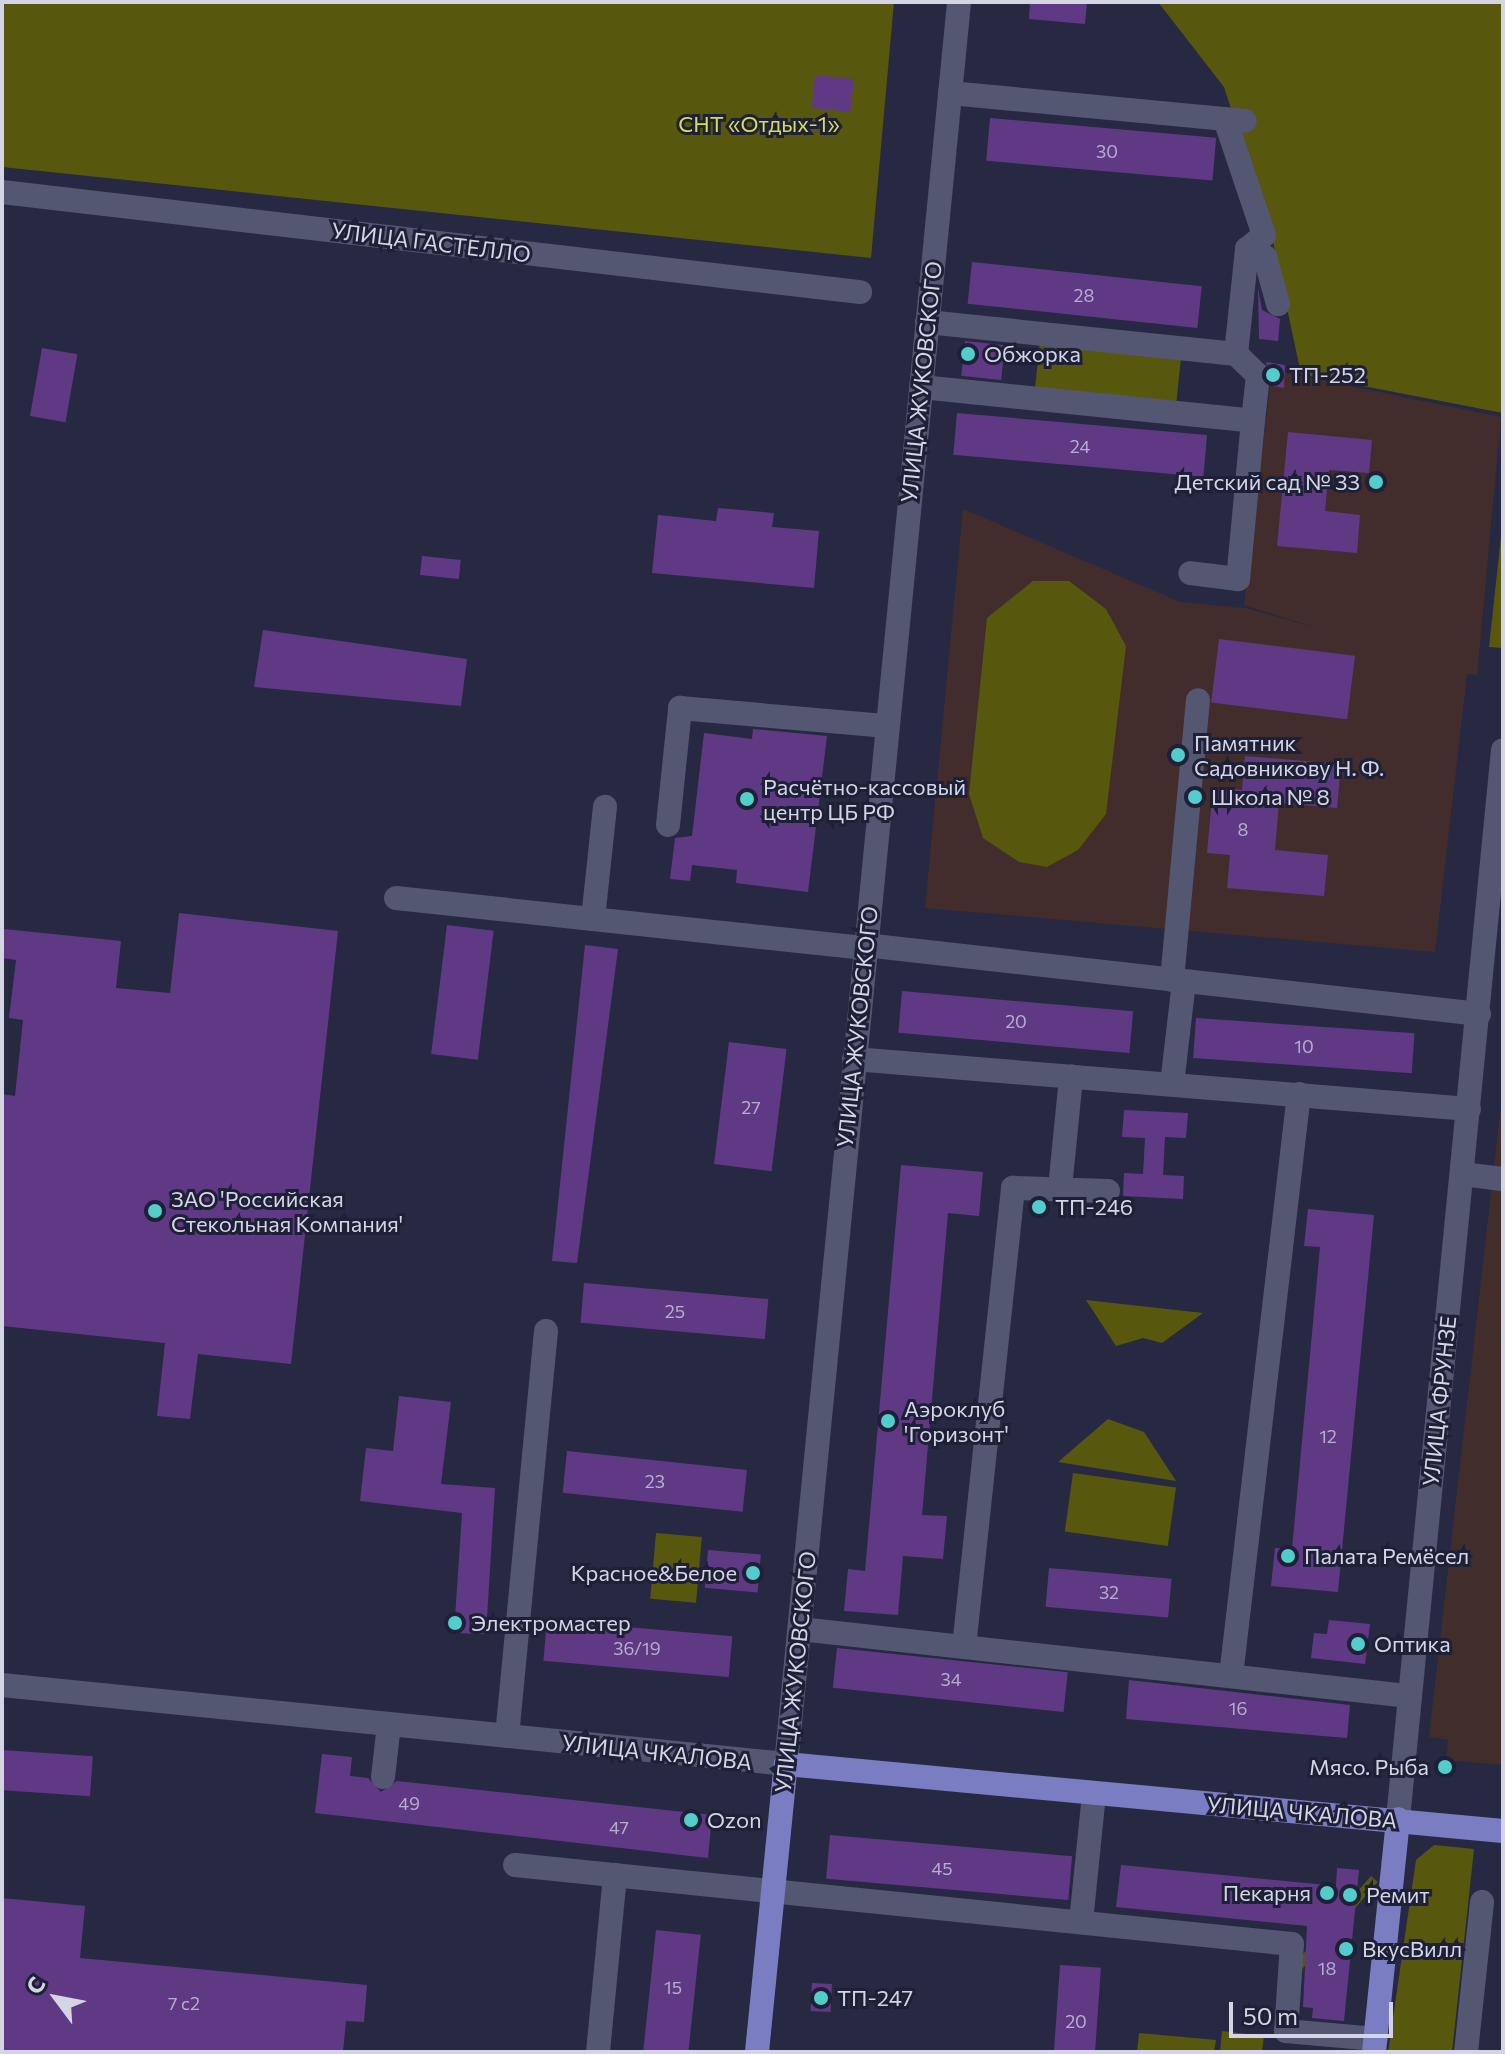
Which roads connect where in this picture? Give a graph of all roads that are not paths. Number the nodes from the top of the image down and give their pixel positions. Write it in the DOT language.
graph roads {
  1 [pos="959,2"];
  2 [pos="950,93"];
  3 [pos="2,192"];
  4 [pos="1247,249"];
  5 [pos="860,292"];
  6 [pos="1278,304"];
  7 [pos="927,322"];
  8 [pos="1236,354"];
  9 [pos="921,387"];
  10 [pos="1253,421"];
  11 [pos="1190,573"];
  12 [pos="1198,700"];
  13 [pos="887,726"];
  14 [pos="1503,750"];
  15 [pos="605,807"];
  16 [pos="668,825"];
  17 [pos="1497,874"];
  18 [pos="396,898"];
  19 [pos="593,919"];
  20 [pos="865,946"];
  21 [pos="1178,981"];
  22 [pos="1479,1014"];
  23 [pos="854,1059"];
  24 [pos="1071,1077"];
  25 [pos="1172,1084"];
  26 [pos="1299,1094"];
  27 [pos="1469,1109"];
  28 [pos="1462,1174"];
  29 [pos="1503,1179"];
  30 [pos="1060,1188"];
  31 [pos="1108,1191"];
  32 [pos="546,1331"];
  33 [pos="800,1629"];
  34 [pos="964,1647"];
  35 [pos="1231,1676"];
  36 [pos="2,1685"];
  37 [pos="1409,1696"];
  38 [pos="389,1724"];
  39 [pos="507,1736"];
  40 [pos="786,1764"];
  41 [pos="383,1777"];
  42 [pos="1094,1795"];
  43 [pos="1398,1819"];
  44 [pos="1503,1831"];
  45 [pos="515,1865"];
  46 [pos="615,1875"];
  47 [pos="773,1892"];
  48 [pos="1482,1902"];
  49 [pos="1081,1922"];
  50 [pos="1284,2041"];
  51 [pos="1375,2046"];
  52 [pos="598,2052"];
  53 [pos="757,2052"];
  54 [pos="1466,2052"];
  1 -- 2 [label="street, УЛИЦА ЖУКОВСКОГО"];
  2 -- 4 [label="street"];
  2 -- 7 [label="street, УЛИЦА ЖУКОВСКОГО"];
  3 -- 5 [label="street, УЛИЦА ГАСТЕЛЛО"];
  4 -- 6 [label="street"];
  4 -- 8 [label="street"];
  7 -- 8 [label="street"];
  7 -- 9 [label="street, УЛИЦА ЖУКОВСКОГО"];
  8 -- 10 [label="street"];
  9 -- 10 [label="street"];
  9 -- 13 [label="street, УЛИЦА ЖУКОВСКОГО"];
  10 -- 11 [label="street"];
  12 -- 21 [label="street"];
  13 -- 16 [label="street"];
  13 -- 20 [label="street, УЛИЦА ЖУКОВСКОГО"];
  14 -- 17 [label="street, УЛИЦА ФРУНЗЕ"];
  15 -- 19 [label="street"];
  17 -- 22 [label="street, УЛИЦА ФРУНЗЕ"];
  18 -- 19 [label="street"];
  19 -- 20 [label="street"];
  20 -- 21 [label="street"];
  20 -- 23 [label="street, УЛИЦА ЖУКОВСКОГО"];
  21 -- 22 [label="street"];
  21 -- 25 [label="street"];
  22 -- 27 [label="street, УЛИЦА ФРУНЗЕ"];
  23 -- 24 [label="street"];
  23 -- 33 [label="street, УЛИЦА ЖУКОВСКОГО"];
  24 -- 25 [label="street"];
  24 -- 30 [label="street"];
  25 -- 26 [label="street"];
  26 -- 27 [label="street"];
  26 -- 35 [label="street"];
  27 -- 28 [label="street, УЛИЦА ФРУНЗЕ"];
  28 -- 29 [label="street"];
  28 -- 37 [label="street, УЛИЦА ФРУНЗЕ"];
  30 -- 31 [label="street"];
  30 -- 34 [label="street"];
  32 -- 39 [label="street"];
  33 -- 34 [label="street"];
  33 -- 40 [label="street, УЛИЦА ЖУКОВСКОГО"];
  34 -- 35 [label="street"];
  35 -- 37 [label="street"];
  36 -- 38 [label="street, УЛИЦА ЧКАЛОВА"];
  37 -- 43 [label="street, УЛИЦА ФРУНЗЕ"];
  38 -- 39 [label="street, УЛИЦА ЧКАЛОВА"];
  38 -- 41 [label="street"];
  39 -- 40 [label="street, УЛИЦА ЧКАЛОВА"];
  40 -- 42 [label="main road, УЛИЦА ЧКАЛОВА"];
  40 -- 47 [label="main road, УЛИЦА ЖУКОВСКОГО"];
  42 -- 43 [label="main road, УЛИЦА ЧКАЛОВА"];
  42 -- 49 [label="street"];
  43 -- 44 [label="main road, УЛИЦА ЧКАЛОВА"];
  43 -- 51 [label="main road, УЛИЦА ФРУНЗЕ"];
  45 -- 46 [label="street"];
  46 -- 47 [label="street"];
  46 -- 52 [label="street"];
  47 -- 49 [label="street"];
  47 -- 53 [label="main road, УЛИЦА ЖУКОВСКОГО"];
  48 -- 54 [label="street"];
  49 -- 50 [label="street"];
  50 -- 51 [label="street"];
}
